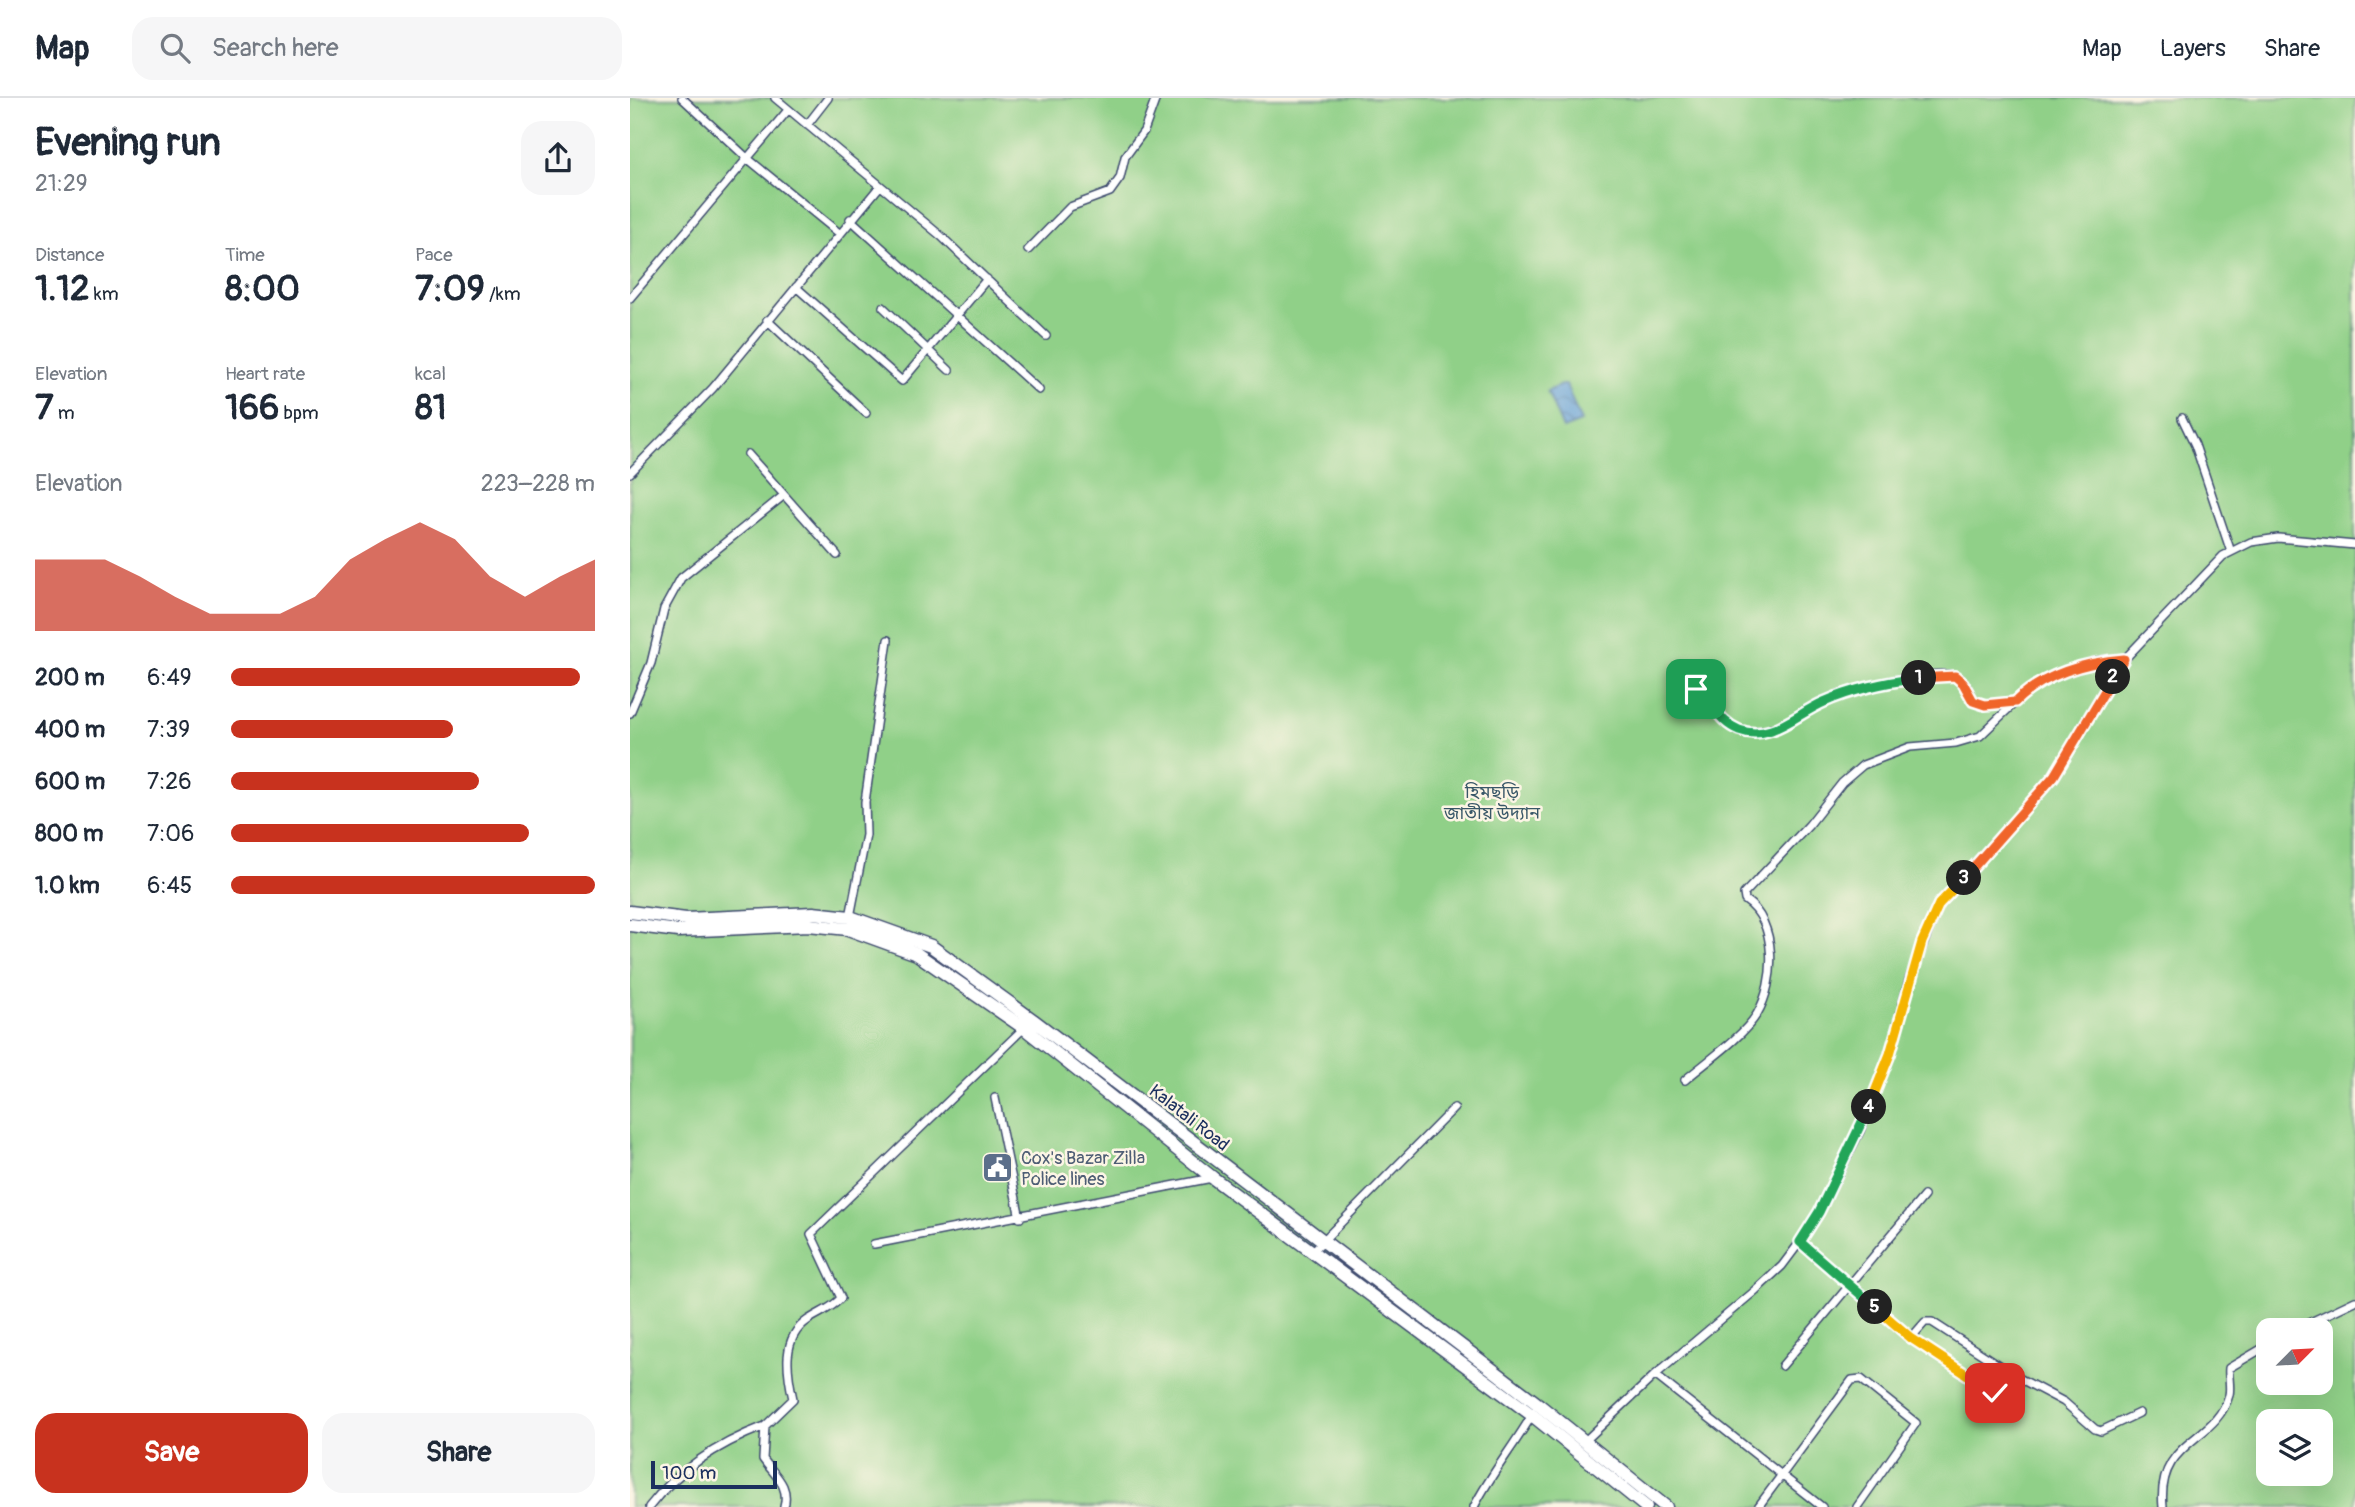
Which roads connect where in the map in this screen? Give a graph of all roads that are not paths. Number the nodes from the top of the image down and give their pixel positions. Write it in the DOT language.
graph roads {
  1 [pos="682,98"];
  2 [pos="775,98"];
  3 [pos="828,98"];
  4 [pos="1156,98"];
  5 [pos="788,110"];
  6 [pos="807,125"];
  7 [pos="747,158"];
  8 [pos="880,186"];
  9 [pos="850,219"];
  10 [pos="839,233"];
  11 [pos="1028,250"];
  12 [pos="987,279"];
  13 [pos="796,287"];
  14 [pos="630,298"];
  15 [pos="883,307"];
  16 [pos="958,315"];
  17 [pos="766,320"];
  18 [pos="1046,336"];
  19 [pos="929,349"];
  20 [pos="949,370"];
  21 [pos="1039,390"];
  22 [pos="866,412"];
  23 [pos="2182,418"];
  24 [pos="748,454"];
  25 [pos="630,473"];
  26 [pos="783,496"];
  27 [pos="2355,545"];
  28 [pos="2231,552"];
  29 [pos="837,555"];
  30 [pos="888,640"];
  31 [pos="2124,659"];
  32 [pos="1696,689"];
  33 [pos="2015,702"];
  34 [pos="630,713"];
  35 [pos="630,912"];
  36 [pos="850,917"];
  37 [pos="630,925"];
  38 [pos="1024,1028"];
  39 [pos="1685,1080"];
  40 [pos="995,1098"];
  41 [pos="1454,1108"];
  42 [pos="1199,1148"];
  43 [pos="1192,1162"];
  44 [pos="1213,1178"];
  45 [pos="1924,1196"];
  46 [pos="1020,1218"];
  47 [pos="1800,1242"];
  48 [pos="874,1244"];
  49 [pos="1317,1247"];
  50 [pos="1849,1284"];
  51 [pos="2355,1301"];
  52 [pos="2319,1318"];
  53 [pos="1911,1338"];
  54 [pos="2256,1352"];
  55 [pos="1782,1366"];
  56 [pos="1656,1375"];
  57 [pos="1995,1393"];
  58 [pos="2139,1413"];
  59 [pos="1532,1415"];
  60 [pos="765,1426"];
  61 [pos="1585,1441"];
  62 [pos="1781,1477"];
  63 [pos="649,1507"];
  64 [pos="784,1507"];
  65 [pos="1474,1507"];
  66 [pos="1646,1507"];
  67 [pos="1666,1507"];
  68 [pos="1758,1507"];
  69 [pos="1822,1507"];
  70 [pos="1857,1507"];
  71 [pos="2163,1507"];
  1 -- 7 [label="street"];
  2 -- 5 [label="street"];
  3 -- 6 [label="street"];
  4 -- 11 [label="street"];
  5 -- 6 [label="street"];
  5 -- 7 [label="street"];
  6 -- 8 [label="street"];
  7 -- 10 [label="street"];
  7 -- 14 [label="street"];
  8 -- 9 [label="street"];
  8 -- 12 [label="street"];
  9 -- 10 [label="street"];
  9 -- 16 [label="street"];
  10 -- 13 [label="street"];
  12 -- 16 [label="street"];
  12 -- 18 [label="street"];
  13 -- 17 [label="street"];
  13 -- 19 [label="street"];
  15 -- 19 [label="street"];
  16 -- 19 [label="street"];
  16 -- 21 [label="street"];
  17 -- 22 [label="street"];
  17 -- 25 [label="street"];
  19 -- 20 [label="street"];
  23 -- 28 [label="street"];
  24 -- 26 [label="street"];
  26 -- 29 [label="street"];
  26 -- 34 [label="street"];
  27 -- 28 [label="street"];
  28 -- 31 [label="street"];
  30 -- 36 [label="street"];
  31 -- 33 [label="street"];
  31 -- 47 [label="street"];
  32 -- 33 [label="street"];
  33 -- 39 [label="street"];
  35 -- 36 [label="highway, Kalatali Road"];
  36 -- 42 [label="highway, Kalatali Road"];
  37 -- 38 [label="highway, Kalatali Road"];
  38 -- 43 [label="highway, Kalatali Road"];
  38 -- 60 [label="street"];
  40 -- 46 [label="street"];
  41 -- 49 [label="street"];
  42 -- 43 [label="highway"];
  42 -- 49 [label="highway, Kalatali Road"];
  43 -- 44 [label="highway, Kalatali Road"];
  44 -- 46 [label="street"];
  44 -- 49 [label="highway, Kalatali Road"];
  45 -- 50 [label="street"];
  46 -- 48 [label="street"];
  47 -- 50 [label="street"];
  47 -- 56 [label="street"];
  49 -- 59 [label="highway, Kalatali Road"];
  49 -- 61 [label="highway, Kalatali Road"];
  50 -- 53 [label="street"];
  50 -- 55 [label="street"];
  51 -- 52 [label="street"];
  53 -- 57 [label="street"];
  53 -- 58 [label="street"];
  54 -- 71 [label="street"];
  56 -- 61 [label="street"];
  56 -- 62 [label="street"];
  59 -- 65 [label="street"];
  59 -- 66 [label="highway, Kalatali Road"];
  60 -- 63 [label="street"];
  60 -- 64 [label="street"];
  61 -- 67 [label="highway, Kalatali Road"];
  62 -- 68 [label="street"];
  62 -- 69 [label="street"];
  62 -- 70 [label="street"];
}
